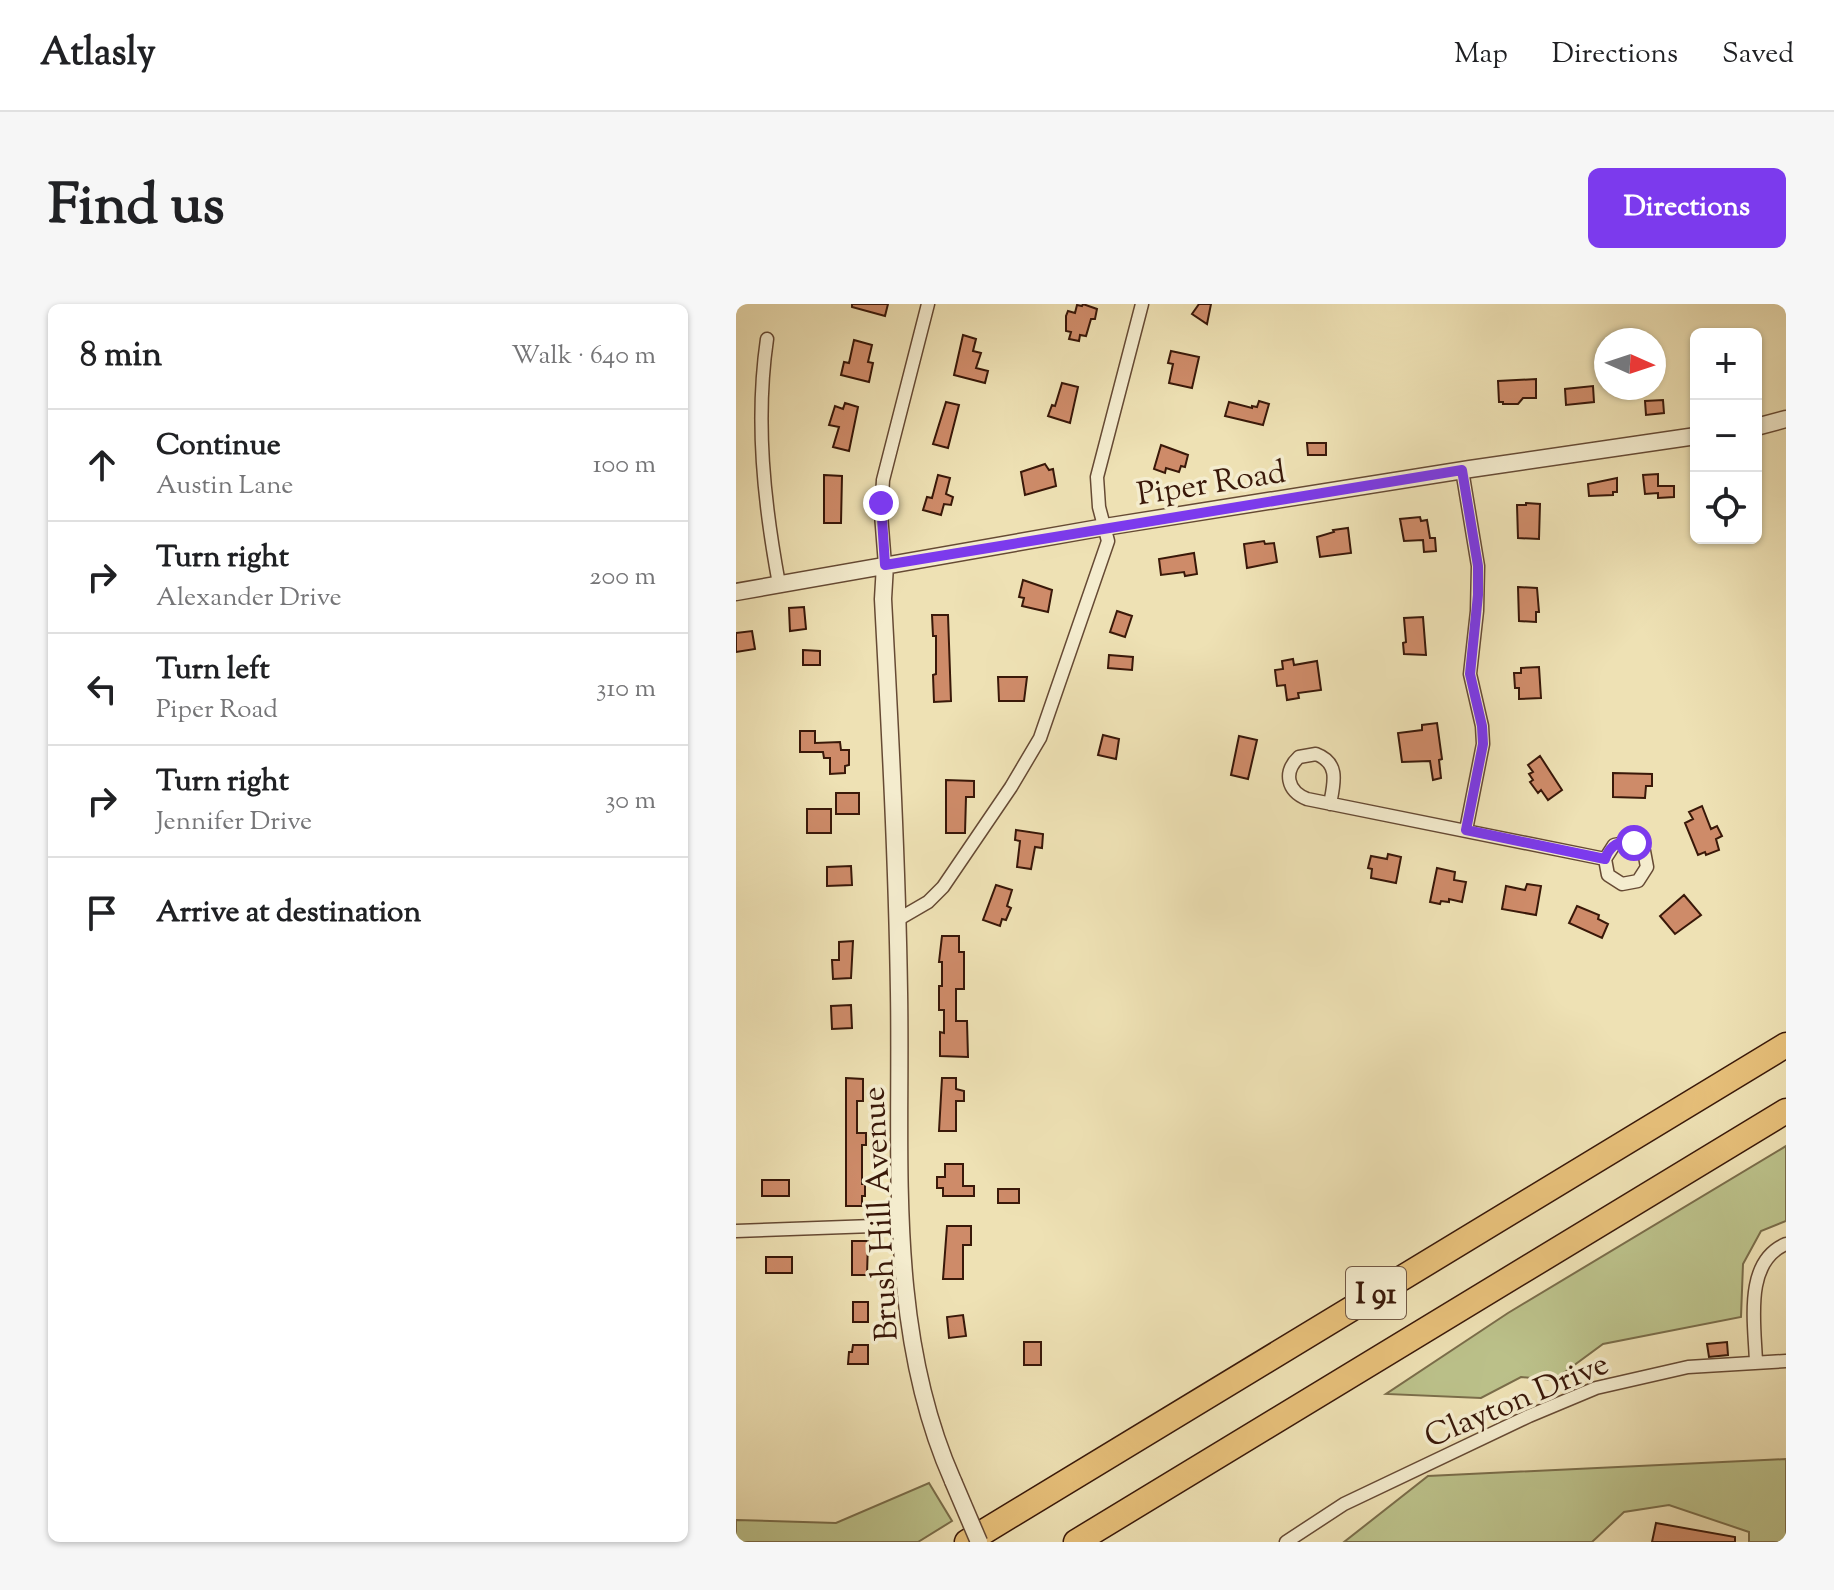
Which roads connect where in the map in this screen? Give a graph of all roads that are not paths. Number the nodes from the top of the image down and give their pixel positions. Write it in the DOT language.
graph roads {
  1 [pos="928,304"];
  2 [pos="1142,304"];
  3 [pos="767,339"];
  4 [pos="1786,419"];
  5 [pos="1762,425"];
  6 [pos="1690,437"];
  7 [pos="1462,470"];
  8 [pos="1105,527"];
  9 [pos="885,565"];
  10 [pos="779,584"];
  11 [pos="736,592"];
  12 [pos="1330,804"];
  13 [pos="1466,830"];
  14 [pos="1605,859"];
  15 [pos="897,920"];
  16 [pos="1786,1045"];
  17 [pos="1786,1111"];
  18 [pos="901,1225"];
  19 [pos="736,1231"];
  20 [pos="1786,1244"];
  21 [pos="1786,1361"];
  22 [pos="1756,1363"];
  23 [pos="967,1542"];
  24 [pos="979,1542"];
  25 [pos="1076,1542"];
  26 [pos="1286,1542"];
  1 -- 9 [label="street"];
  2 -- 8 [label="street"];
  3 -- 10 [label="street"];
  4 -- 5 [label="street"];
  6 -- 7 [label="street, Piper Road"];
  7 -- 8 [label="street, Piper Road"];
  7 -- 13 [label="street"];
  8 -- 9 [label="street, Piper Road"];
  8 -- 15 [label="street"];
  9 -- 10 [label="street, Piper Road"];
  9 -- 15 [label="street, Brush Hill Avenue"];
  10 -- 11 [label="street, Piper Road"];
  12 -- 12 [label="street"];
  12 -- 13 [label="street"];
  13 -- 14 [label="street"];
  15 -- 18 [label="street, Brush Hill Avenue"];
  16 -- 23 [label="highway, I 91"];
  17 -- 25 [label="highway, I 91"];
  18 -- 19 [label="street"];
  18 -- 24 [label="street, Brush Hill Avenue, bridge"];
  20 -- 22 [label="street"];
  21 -- 22 [label="street, Clayton Drive"];
  22 -- 26 [label="street, Clayton Drive"];
}
